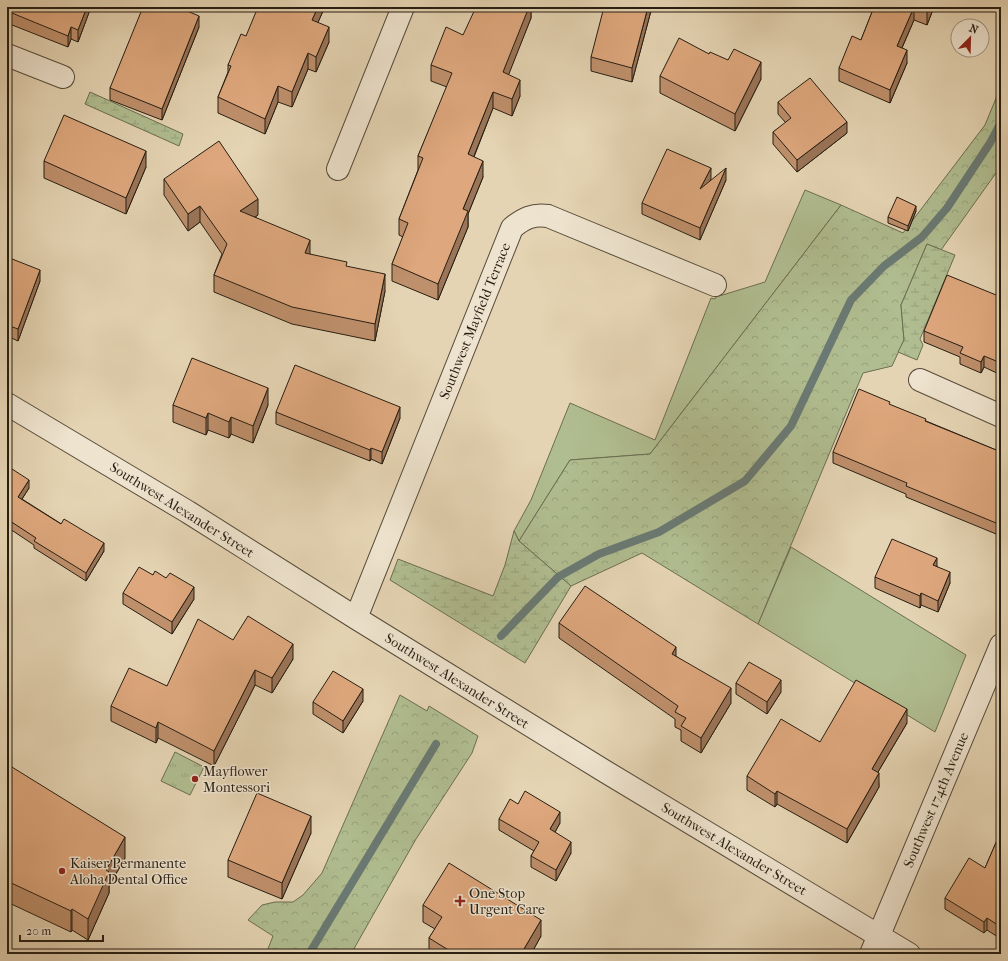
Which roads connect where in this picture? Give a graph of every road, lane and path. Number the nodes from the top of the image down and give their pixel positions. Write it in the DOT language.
graph roads {
  1 [pos="403,7"];
  2 [pos="7,55"];
  3 [pos="63,77"];
  4 [pos="338,169"];
  5 [pos="715,285"];
  6 [pos="920,380"];
  7 [pos="7,404"];
  8 [pos="1001,416"];
  9 [pos="356,618"];
  10 [pos="1001,645"];
  11 [pos="875,945"];
  12 [pos="909,954"];
  1 -- 4 [label="street"];
  2 -- 3 [label="street"];
  5 -- 9 [label="street, Southwest Mayfield Terrace"];
  6 -- 8 [label="street"];
  7 -- 9 [label="street, Southwest Alexander Street"];
  9 -- 11 [label="street, Southwest Alexander Street"];
  10 -- 11 [label="street, Southwest 174th Avenue"];
  11 -- 12 [label="street, Southwest Alexander Street"];
}
